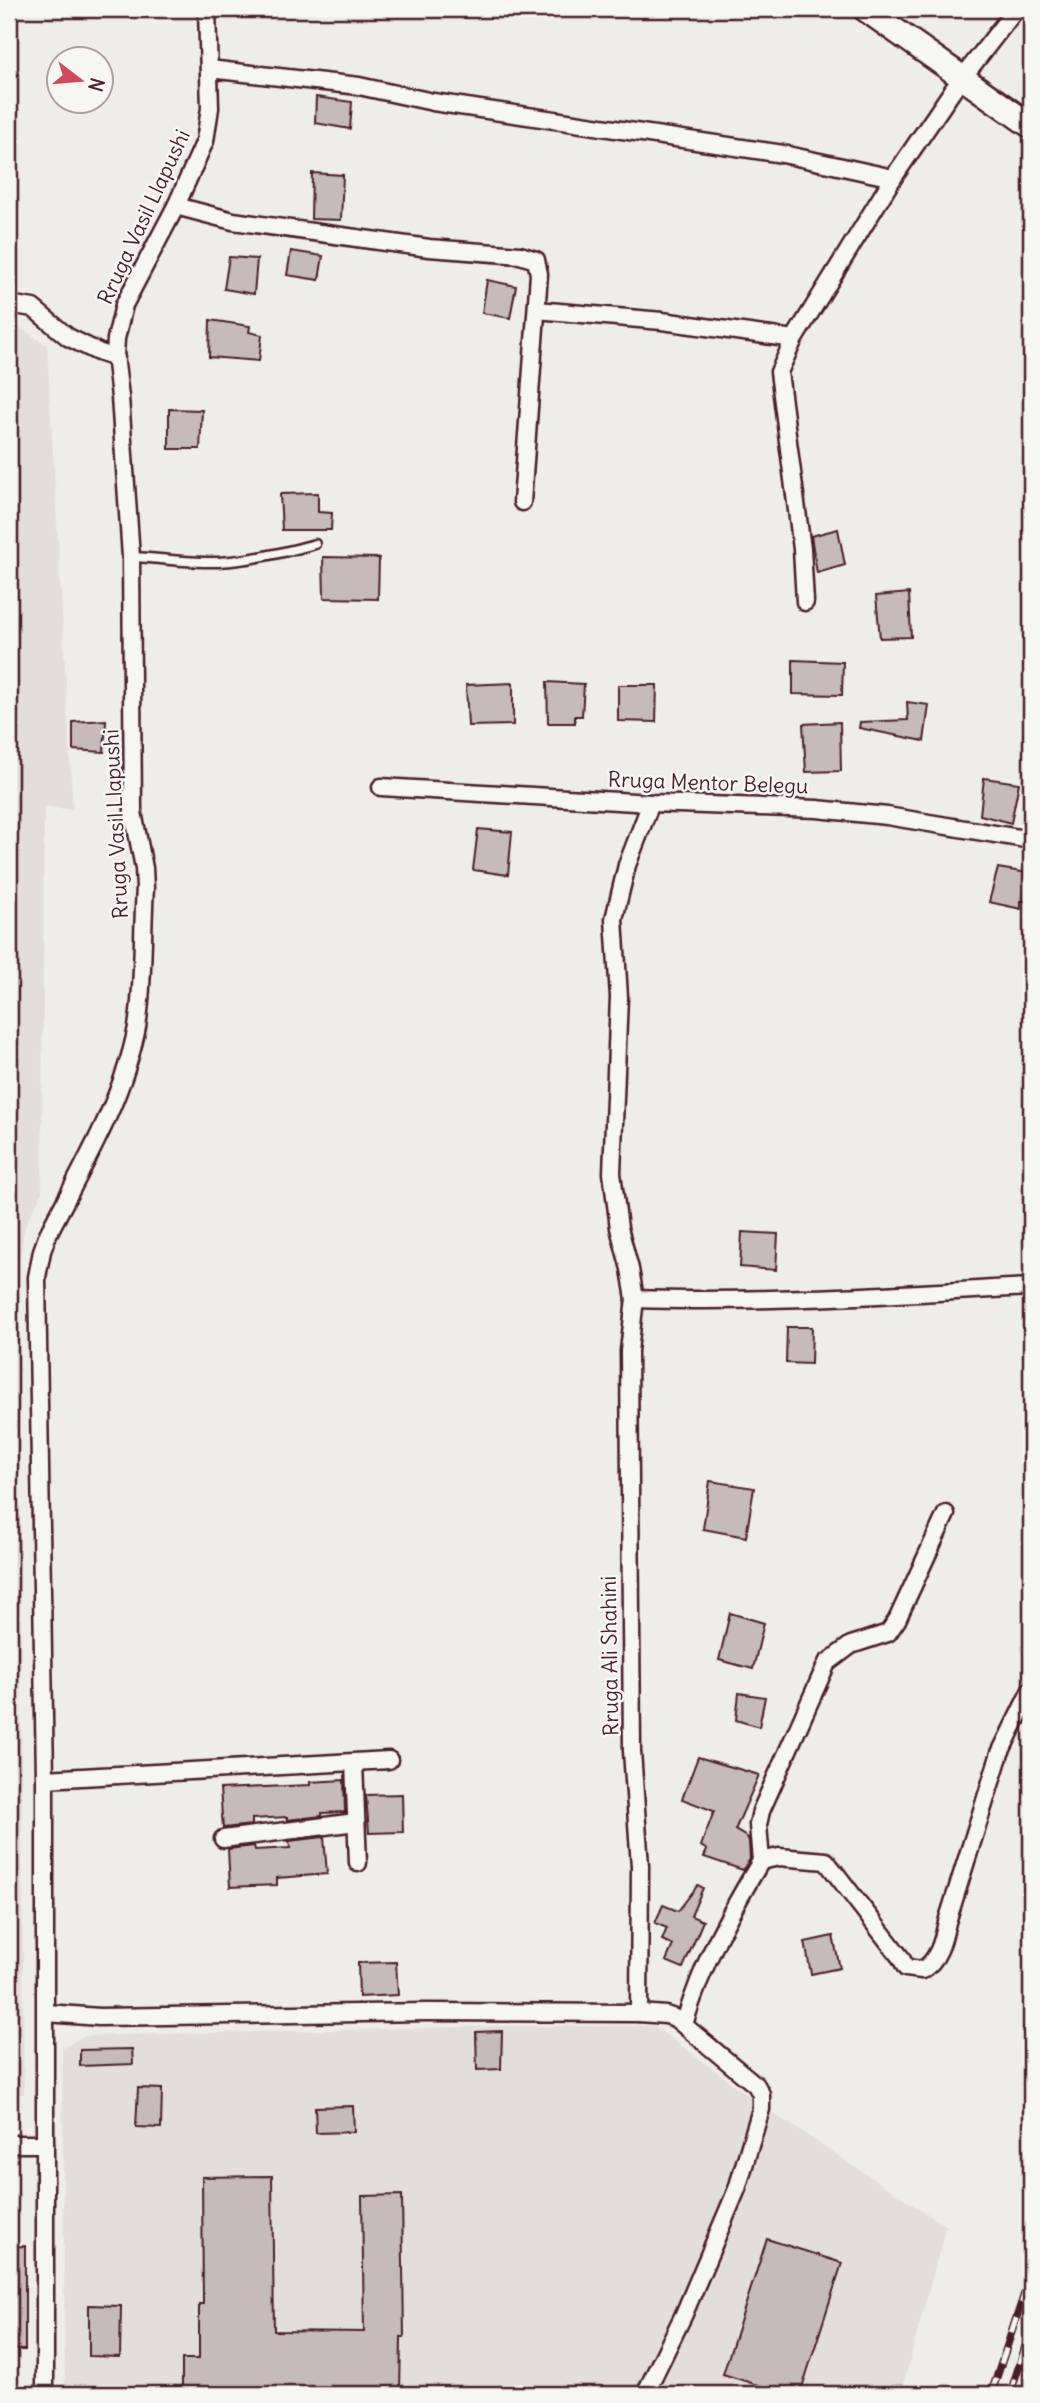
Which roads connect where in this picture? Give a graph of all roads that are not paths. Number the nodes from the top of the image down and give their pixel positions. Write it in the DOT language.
graph roads {
  1 [pos="207,9"];
  2 [pos="864,9"];
  3 [pos="1015,11"];
  4 [pos="1031,14"];
  5 [pos="209,69"];
  6 [pos="963,76"];
  7 [pos="1031,126"];
  8 [pos="893,178"];
  9 [pos="176,206"];
  10 [pos="9,304"];
  11 [pos="537,310"];
  12 [pos="794,340"];
  13 [pos="116,358"];
  14 [pos="522,502"];
  15 [pos="315,544"];
  16 [pos="131,556"];
  17 [pos="805,602"];
  18 [pos="381,787"];
  19 [pos="651,803"];
  20 [pos="1031,840"];
  21 [pos="1031,1287"];
  22 [pos="635,1299"];
  23 [pos="946,1514"];
  24 [pos="1031,1690"];
  25 [pos="389,1760"];
  26 [pos="354,1763"];
  27 [pos="45,1779"];
  28 [pos="356,1822"];
  29 [pos="223,1839"];
  30 [pos="761,1861"];
  31 [pos="358,1863"];
  32 [pos="47,2013"];
  33 [pos="639,2013"];
  34 [pos="684,2024"];
  35 [pos="9,2144"];
  36 [pos="45,2144"];
  37 [pos="45,2394"];
  38 [pos="645,2394"];
  1 -- 5 [label="street, Rruga Vasil Llapushi"];
  2 -- 6 [label="street"];
  3 -- 4 [label="street"];
  3 -- 6 [label="street"];
  5 -- 8 [label="street"];
  5 -- 9 [label="street, Rruga Vasil Llapushi"];
  6 -- 7 [label="street"];
  6 -- 8 [label="street"];
  8 -- 12 [label="street"];
  9 -- 11 [label="street"];
  9 -- 13 [label="street, Rruga Vasil Llapushi"];
  10 -- 13 [label="street"];
  11 -- 12 [label="street"];
  11 -- 14 [label="street"];
  12 -- 17 [label="street"];
  13 -- 16 [label="street, Rruga Vasil Llapushi"];
  15 -- 16 [label="lane"];
  16 -- 27 [label="street, Rruga Vasil Llapushi"];
  18 -- 19 [label="street, Rruga Mentor Belegu"];
  19 -- 20 [label="street, Rruga Mentor Belegu"];
  19 -- 22 [label="street, Rruga Ali Shahini"];
  21 -- 22 [label="street"];
  22 -- 33 [label="street, Rruga Ali Shahini"];
  23 -- 30 [label="street"];
  24 -- 30 [label="street"];
  25 -- 26 [label="street"];
  26 -- 27 [label="street"];
  26 -- 28 [label="street"];
  27 -- 32 [label="street, Rruga Vasil Llapushi"];
  28 -- 29 [label="street"];
  28 -- 31 [label="street"];
  30 -- 34 [label="street"];
  32 -- 33 [label="street"];
  32 -- 36 [label="street, Rruga Vasil Llapushi"];
  33 -- 34 [label="street"];
  34 -- 38 [label="street"];
  35 -- 36 [label="street"];
  36 -- 37 [label="street, Rruga Vasil Llapushi"];
}
